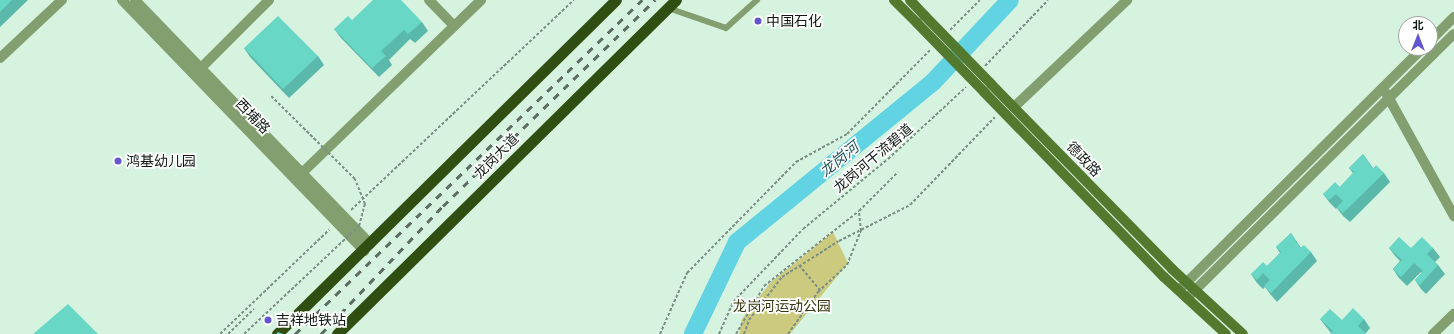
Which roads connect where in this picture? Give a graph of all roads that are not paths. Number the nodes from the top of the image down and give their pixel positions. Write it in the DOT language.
graph roads {
  1 [pos="62,0"];
  2 [pos="122,0"];
  3 [pos="135,0"];
  4 [pos="269,0"];
  5 [pos="428,0"];
  6 [pos="481,0"];
  7 [pos="616,0"];
  8 [pos="757,0"];
  9 [pos="894,0"];
  10 [pos="910,0"];
  11 [pos="1127,0"];
  12 [pos="672,4"];
  13 [pos="1454,17"];
  14 [pos="454,26"];
  15 [pos="1438,32"];
  16 [pos="1454,34"];
  17 [pos="1415,56"];
  18 [pos="0,58"];
  19 [pos="197,72"];
  20 [pos="1384,88"];
  21 [pos="1389,99"];
  22 [pos="1014,107"];
  23 [pos="302,173"];
  24 [pos="1454,216"];
  25 [pos="341,220"];
  26 [pos="368,248"];
  27 [pos="1186,283"];
  28 [pos="1179,290"];
  29 [pos="1195,290"];
  30 [pos="1187,298"];
  31 [pos="1454,314"];
  32 [pos="277,334"];
  33 [pos="337,334"];
  34 [pos="1226,334"];
  35 [pos="1243,334"];
  36 [pos="1433,334"];
  1 -- 18 [label="street"];
  2 -- 19 [label="street, 西埔路"];
  3 -- 19 [label="street, 西埔路"];
  4 -- 19 [label="street"];
  5 -- 14 [label="street"];
  6 -- 14 [label="street"];
  7 -- 26 [label="highway, 龙岗大道"];
  8 -- 12 [label="lane"];
  9 -- 28 [label="main road, 德政路, bridge"];
  10 -- 22 [label="main road, 德政路, bridge"];
  11 -- 22 [label="street"];
  12 -- 33 [label="highway, 龙岗大道"];
  13 -- 15 [label="street"];
  14 -- 23 [label="street"];
  16 -- 21 [label="street"];
  17 -- 20 [label="street"];
  19 -- 23 [label="street, 西埔路"];
  19 -- 25 [label="street, 西埔路"];
  20 -- 21 [label="street"];
  20 -- 27 [label="street"];
  21 -- 24 [label="street"];
  21 -- 29 [label="street"];
  22 -- 27 [label="main road, 德政路"];
  23 -- 25 [label="street, 西埔路"];
  25 -- 26 [label="street, 西埔路"];
  26 -- 32 [label="highway, 龙岗大道"];
  27 -- 28 [label="street"];
  27 -- 29 [label="main road, 德政路"];
  28 -- 30 [label="main road, 德政路"];
  29 -- 30 [label="street"];
  29 -- 35 [label="main road, 德政路"];
  30 -- 34 [label="main road, 德政路"];
  31 -- 36 [label="street"];
}
